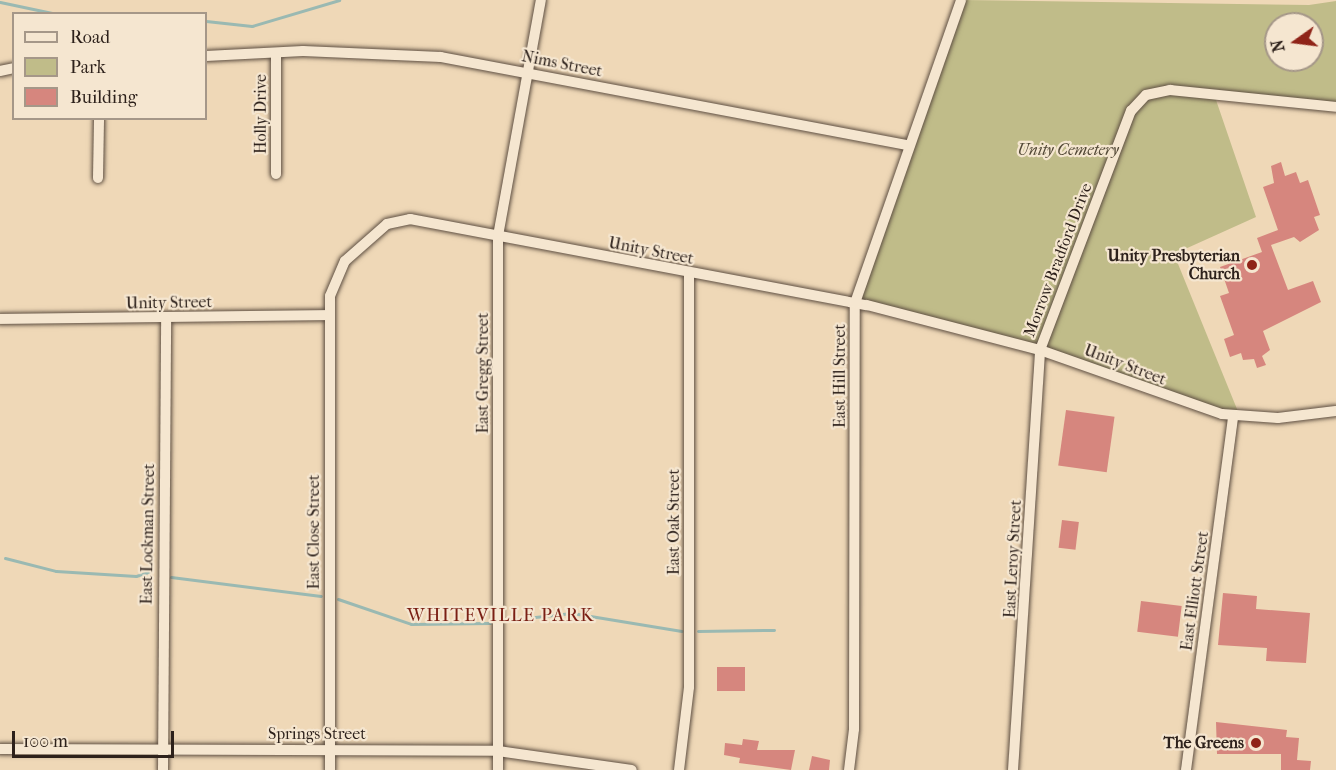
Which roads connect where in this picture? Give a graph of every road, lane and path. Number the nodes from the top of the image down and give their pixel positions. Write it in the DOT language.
graph roads {
  1 [pos="541,0"];
  2 [pos="961,0"];
  3 [pos="276,54"];
  4 [pos="207,56"];
  5 [pos="530,72"];
  6 [pos="1336,108"];
  7 [pos="99,120"];
  8 [pos="908,145"];
  9 [pos="276,174"];
  10 [pos="98,178"];
  11 [pos="498,236"];
  12 [pos="689,273"];
  13 [pos="855,303"];
  14 [pos="329,315"];
  15 [pos="0,319"];
  16 [pos="166,319"];
  17 [pos="1040,350"];
  18 [pos="1336,411"];
  19 [pos="1233,416"];
  20 [pos="330,748"];
  21 [pos="0,749"];
  22 [pos="163,749"];
  23 [pos="498,751"];
  24 [pos="163,770"];
  25 [pos="330,770"];
  26 [pos="498,770"];
  27 [pos="632,770"];
  28 [pos="680,770"];
  29 [pos="849,770"];
  30 [pos="1013,770"];
  31 [pos="1186,770"];
  1 -- 5 [label="street, East Gregg Street"];
  2 -- 8 [label="street, East Hill Street"];
  3 -- 4 [label="street, Nims Street"];
  3 -- 5 [label="street, Nims Street"];
  3 -- 9 [label="street, Holly Drive"];
  5 -- 8 [label="street, Nims Street"];
  5 -- 11 [label="street, East Gregg Street"];
  6 -- 17 [label="street, Morrow Bradford Drive"];
  7 -- 10 [label="street"];
  8 -- 13 [label="street, East Hill Street"];
  11 -- 12 [label="street, Unity Street"];
  11 -- 14 [label="street, Unity Street"];
  11 -- 23 [label="street, East Gregg Street"];
  12 -- 13 [label="street, Unity Street"];
  12 -- 28 [label="street, East Oak Street"];
  13 -- 17 [label="street, Unity Street"];
  13 -- 29 [label="street, East Hill Street"];
  14 -- 16 [label="street, Unity Street"];
  14 -- 20 [label="street, East Close Street"];
  15 -- 16 [label="street, Unity Street"];
  16 -- 22 [label="street, East Lockman Street"];
  17 -- 19 [label="street, Unity Street"];
  17 -- 30 [label="street, East Leroy Street"];
  18 -- 19 [label="street, Unity Street"];
  19 -- 31 [label="street, East Elliott Street"];
  20 -- 22 [label="street, Springs Street"];
  20 -- 23 [label="street, Springs Street"];
  20 -- 25 [label="street, East Close Street"];
  21 -- 22 [label="street, Springs Street"];
  22 -- 24 [label="street, East Lockman Street"];
  23 -- 26 [label="street, East Gregg Street"];
  23 -- 27 [label="street, Springs Street"];
}
